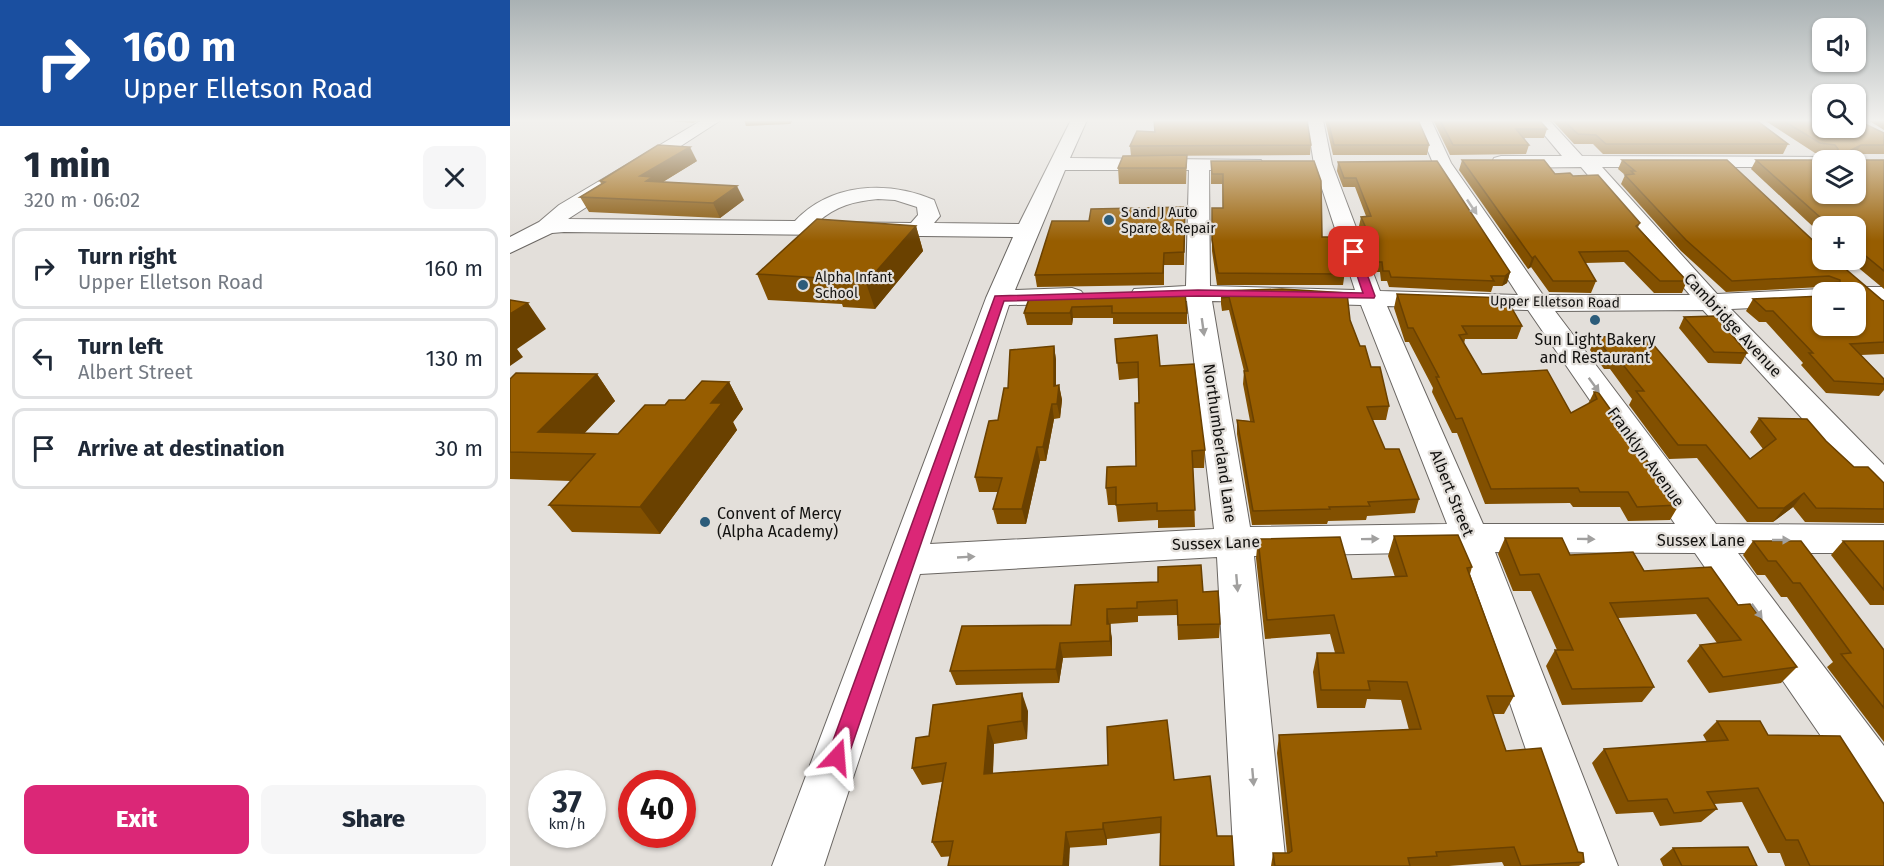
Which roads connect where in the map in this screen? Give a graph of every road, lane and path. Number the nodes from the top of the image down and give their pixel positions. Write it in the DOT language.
graph roads {
  1 [pos="646,160"];
  2 [pos="1059,160"];
  3 [pos="1323,160"];
  4 [pos="1441,160"];
  5 [pos="1581,161"];
  6 [pos="1812,161"];
  7 [pos="1487,162"];
  8 [pos="1729,162"];
  9 [pos="1057,164"];
  10 [pos="1199,164"];
  11 [pos="1267,164"];
  12 [pos="1750,182"];
  13 [pos="547,226"];
  14 [pos="802,227"];
  15 [pos="917,229"];
  16 [pos="1027,231"];
  17 [pos="510,246"];
  18 [pos="1198,293"];
  19 [pos="1370,296"];
  20 [pos="999,298"];
  21 [pos="1812,298"];
  22 [pos="1536,303"];
  23 [pos="1711,303"];
  24 [pos="1884,486"];
  25 [pos="1470,538"];
  26 [pos="1884,539"];
  27 [pos="1706,540"];
  28 [pos="1234,542"];
  29 [pos="908,560"];
  30 [pos="1884,786"];
  31 [pos="798,866"];
  32 [pos="1260,866"];
  33 [pos="1592,866"];
  1 -- 13 [label="street"];
  2 -- 9 [label="street"];
  3 -- 19 [label="street, Albert Street"];
  4 -- 22 [label="street, Franklyn Avenue, one-way"];
  5 -- 7 [label="street"];
  5 -- 8 [label="street"];
  5 -- 23 [label="street, Cambridge Avenue"];
  6 -- 8 [label="street"];
  8 -- 12 [label="street"];
  9 -- 10 [label="street"];
  9 -- 16 [label="street"];
  10 -- 11 [label="street"];
  10 -- 18 [label="street, Northumberland Lane"];
  13 -- 14 [label="street"];
  13 -- 17 [label="street"];
  14 -- 15 [label="street"];
  14 -- 15 [label="street"];
  15 -- 16 [label="street"];
  16 -- 20 [label="street"];
  18 -- 19 [label="street, Upper Elletson Road"];
  18 -- 20 [label="street, Upper Elletson Road"];
  18 -- 28 [label="street, Northumberland Lane, one-way"];
  19 -- 22 [label="street, Upper Elletson Road"];
  19 -- 25 [label="street, Albert Street"];
  20 -- 29 [label="street"];
  21 -- 23 [label="street, Upper Elletson Road"];
  22 -- 23 [label="street, Upper Elletson Road"];
  22 -- 27 [label="street, Franklyn Avenue, one-way"];
  23 -- 24 [label="street, Cambridge Avenue"];
  25 -- 27 [label="street, Sussex Lane, one-way"];
  28 -- 25 [label="street, Sussex Lane, one-way"];
  25 -- 33 [label="street, Albert Street"];
  27 -- 26 [label="street, Sussex Lane, one-way"];
  27 -- 30 [label="street, Franklyn Avenue, one-way"];
  29 -- 28 [label="street, Sussex Lane, one-way"];
  28 -- 32 [label="street, Northumberland Lane, one-way"];
  29 -- 31 [label="street"];
}
